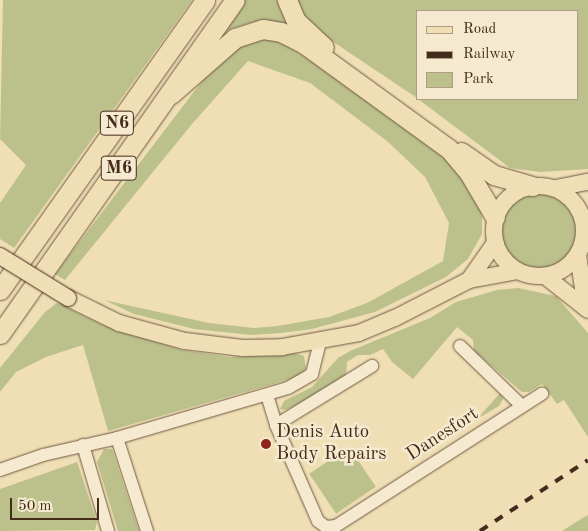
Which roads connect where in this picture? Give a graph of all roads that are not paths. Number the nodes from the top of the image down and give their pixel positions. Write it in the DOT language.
graph roads {
  1 [pos="205,0"];
  2 [pos="235,0"];
  3 [pos="287,0"];
  4 [pos="171,94"];
  5 [pos="588,182"];
  6 [pos="532,186"];
  7 [pos="556,188"];
  8 [pos="496,217"];
  9 [pos="586,222"];
  10 [pos="495,243"];
  11 [pos="29,246"];
  12 [pos="578,254"];
  13 [pos="0,256"];
  14 [pos="518,271"];
  15 [pos="0,275"];
  16 [pos="545,276"];
  17 [pos="469,280"];
  18 [pos="0,290"];
  19 [pos="587,309"];
  20 [pos="0,334"];
  21 [pos="320,342"];
  22 [pos="460,346"];
  23 [pos="372,366"];
  24 [pos="542,394"];
  25 [pos="267,395"];
  26 [pos="522,406"];
  27 [pos="276,426"];
  28 [pos="118,438"];
  29 [pos="83,445"];
  30 [pos="0,470"];
  31 [pos="108,531"];
  32 [pos="147,531"];
  1 -- 11 [label="highway, N6"];
  2 -- 4 [label="highway, M6"];
  3 -- 6 [label="highway"];
  4 -- 8 [label="highway"];
  4 -- 20 [label="highway, M6"];
  5 -- 7 [label="main road"];
  6 -- 7 [label="main road"];
  6 -- 8 [label="main road"];
  7 -- 9 [label="main road"];
  8 -- 10 [label="main road"];
  9 -- 12 [label="main road"];
  10 -- 14 [label="main road"];
  10 -- 17 [label="main road"];
  11 -- 15 [label="highway"];
  11 -- 18 [label="highway"];
  12 -- 16 [label="main road"];
  12 -- 19 [label="main road"];
  13 -- 21 [label="main road, bridge"];
  14 -- 16 [label="main road"];
  14 -- 17 [label="main road"];
  16 -- 19 [label="main road"];
  17 -- 21 [label="main road"];
  21 -- 25 [label="street"];
  22 -- 26 [label="street"];
  23 -- 27 [label="street"];
  24 -- 26 [label="street, Danesfort"];
  25 -- 27 [label="street, Danesfort"];
  25 -- 28 [label="street"];
  26 -- 27 [label="street, Danesfort"];
  28 -- 29 [label="street"];
  28 -- 32 [label="street"];
  29 -- 30 [label="street"];
  29 -- 31 [label="street"];
}
